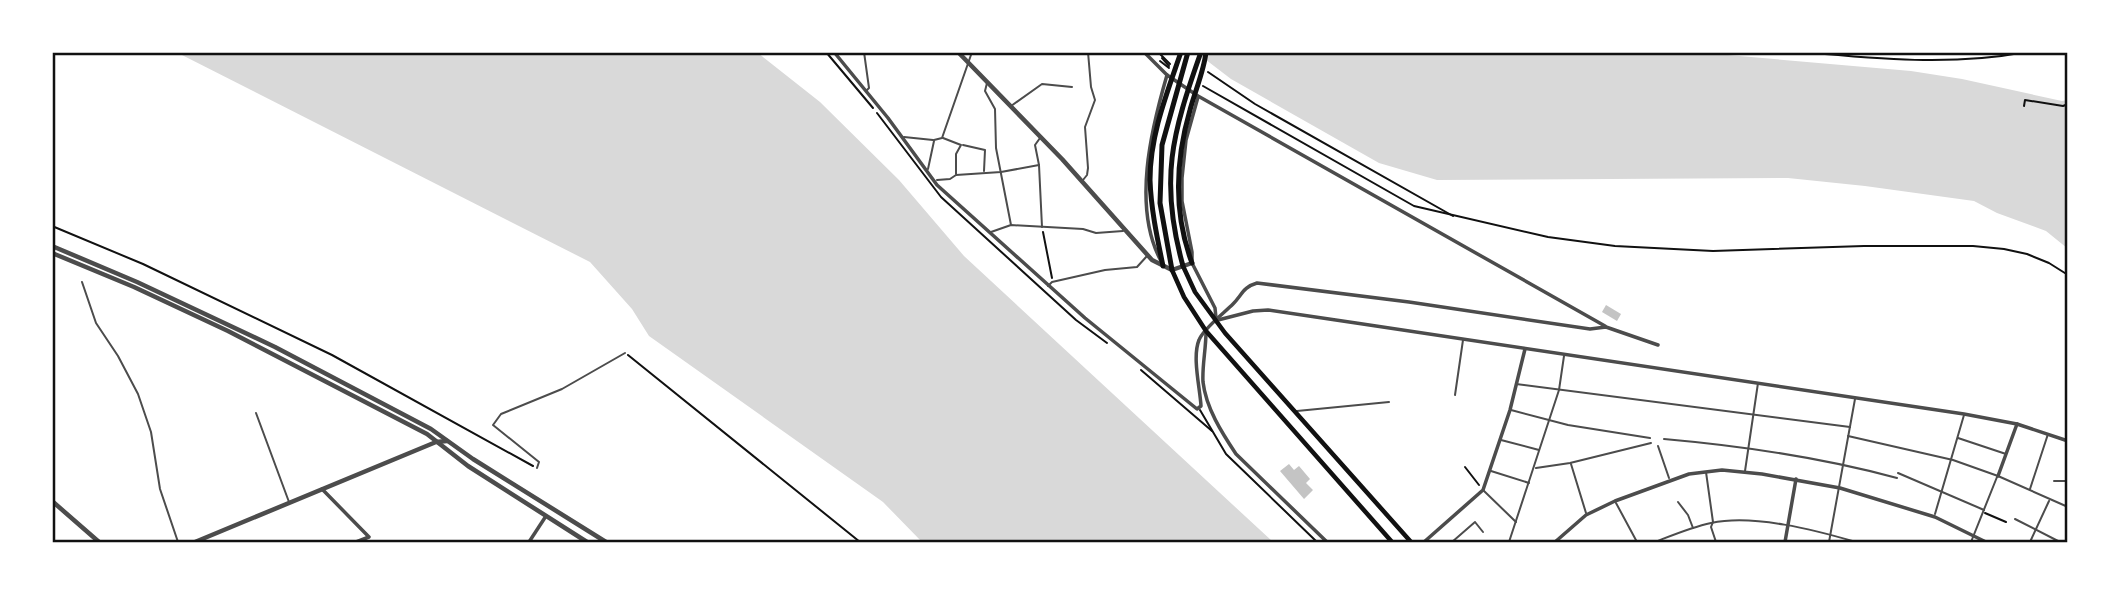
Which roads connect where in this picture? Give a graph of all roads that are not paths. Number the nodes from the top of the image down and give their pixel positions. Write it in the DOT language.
graph roads {
  1 [pos="834,52"];
  2 [pos="864,52"];
  3 [pos="958,52"];
  4 [pos="972,52"];
  5 [pos="1088,52"];
  6 [pos="1144,52"];
  7 [pos="1181,52"];
  8 [pos="1188,52"];
  9 [pos="1203,52"];
  10 [pos="969,64"];
  11 [pos="1167,75"];
  12 [pos="988,82"];
  13 [pos="1072,87"];
  14 [pos="867,90"];
  15 [pos="1198,96"];
  16 [pos="1011,106"];
  17 [pos="903,137"];
  18 [pos="1041,137"];
  19 [pos="942,138"];
  20 [pos="934,140"];
  21 [pos="961,145"];
  22 [pos="1039,165"];
  23 [pos="926,172"];
  24 [pos="1001,172"];
  25 [pos="984,173"];
  26 [pos="956,175"];
  27 [pos="933,180"];
  28 [pos="1082,181"];
  29 [pos="1011,225"];
  30 [pos="1042,227"];
  31 [pos="1126,231"];
  32 [pos="990,233"];
  33 [pos="52,246"];
  34 [pos="52,253"];
  35 [pos="1147,255"];
  36 [pos="1192,263"];
  37 [pos="1163,266"];
  38 [pos="1183,266"];
  39 [pos="1172,270"];
  40 [pos="82,282"];
  41 [pos="135,285"];
  42 [pos="1048,286"];
  43 [pos="193,311"];
  44 [pos="1216,320"];
  45 [pos="1606,327"];
  46 [pos="1206,331"];
  47 [pos="1463,339"];
  48 [pos="1658,345"];
  49 [pos="1525,349"];
  50 [pos="625,352"];
  51 [pos="1564,355"];
  52 [pos="1758,383"];
  53 [pos="1515,384"];
  54 [pos="1559,390"];
  55 [pos="1455,395"];
  56 [pos="1855,398"];
  57 [pos="1389,402"];
  58 [pos="1510,410"];
  59 [pos="1297,411"];
  60 [pos="256,413"];
  61 [pos="1754,414"];
  62 [pos="1964,414"];
  63 [pos="1550,420"];
  64 [pos="2017,424"];
  65 [pos="1850,427"];
  66 [pos="2048,433"];
  67 [pos="1849,436"];
  68 [pos="1957,437"];
  69 [pos="1650,438"];
  70 [pos="1664,439"];
  71 [pos="1500,440"];
  72 [pos="449,441"];
  73 [pos="2067,441"];
  74 [pos="436,442"];
  75 [pos="1651,443"];
  76 [pos="1658,446"];
  77 [pos="1749,447"];
  78 [pos="1540,451"];
  79 [pos="2006,454"];
  80 [pos="1952,460"];
  81 [pos="1570,463"];
  82 [pos="1843,464"];
  83 [pos="537,468"];
  84 [pos="1534,468"];
  85 [pos="1490,471"];
  86 [pos="1706,471"];
  87 [pos="1745,472"];
  88 [pos="1898,473"];
  89 [pos="1998,477"];
  90 [pos="1897,478"];
  91 [pos="1796,479"];
  92 [pos="1670,480"];
  93 [pos="2054,481"];
  94 [pos="2067,481"];
  95 [pos="1530,484"];
  96 [pos="1840,488"];
  97 [pos="322,489"];
  98 [pos="1483,490"];
  99 [pos="2029,490"];
  100 [pos="526,491"];
  101 [pos="1942,491"];
  102 [pos="520,500"];
  103 [pos="2049,500"];
  104 [pos="52,501"];
  105 [pos="1615,501"];
  106 [pos="1678,502"];
  107 [pos="289,503"];
  108 [pos="2067,507"];
  109 [pos="1984,511"];
  110 [pos="1586,514"];
  111 [pos="546,516"];
  112 [pos="1935,517"];
  113 [pos="2015,519"];
  114 [pos="1713,522"];
  115 [pos="1517,523"];
  116 [pos="1788,525"];
  117 [pos="1693,528"];
  118 [pos="2036,530"];
  119 [pos="1483,531"];
  120 [pos="1830,534"];
  121 [pos="1973,537"];
  122 [pos="99,542"];
  123 [pos="178,542"];
  124 [pos="195,542"];
  125 [pos="356,542"];
  126 [pos="530,542"];
  127 [pos="587,542"];
  128 [pos="606,542"];
  129 [pos="1327,542"];
  130 [pos="1392,542"];
  131 [pos="1411,542"];
  132 [pos="1424,542"];
  133 [pos="1452,542"];
  134 [pos="1509,542"];
  135 [pos="1555,542"];
  136 [pos="1637,542"];
  137 [pos="1655,542"];
  138 [pos="1716,542"];
  139 [pos="1785,542"];
  140 [pos="1829,542"];
  141 [pos="1856,542"];
  142 [pos="1971,542"];
  143 [pos="1986,542"];
  144 [pos="2029,542"];
  145 [pos="2060,542"];
  1 -- 14 [label="street"];
  2 -- 14 [label="lane"];
  3 -- 10 [label="street"];
  4 -- 10 [label="lane"];
  5 -- 28 [label="lane"];
  6 -- 11 [label="street"];
  7 -- 37 [label="highway"];
  8 -- 39 [label="highway"];
  9 -- 36 [label="highway"];
  9 -- 38 [label="highway"];
  10 -- 12 [label="street"];
  10 -- 19 [label="lane"];
  11 -- 15 [label="street"];
  11 -- 37 [label="street"];
  12 -- 16 [label="street"];
  12 -- 24 [label="lane"];
  13 -- 16 [label="lane"];
  14 -- 17 [label="street"];
  15 -- 36 [label="street"];
  15 -- 45 [label="street"];
  16 -- 18 [label="street"];
  17 -- 20 [label="lane"];
  17 -- 23 [label="street"];
  18 -- 22 [label="lane"];
  18 -- 28 [label="street"];
  19 -- 20 [label="lane"];
  19 -- 21 [label="lane"];
  20 -- 23 [label="lane"];
  21 -- 25 [label="lane"];
  21 -- 26 [label="lane"];
  22 -- 24 [label="lane"];
  22 -- 30 [label="lane"];
  23 -- 27 [label="street"];
  24 -- 25 [label="lane"];
  24 -- 29 [label="lane"];
  25 -- 26 [label="lane"];
  26 -- 27 [label="lane"];
  27 -- 32 [label="street"];
  28 -- 31 [label="street"];
  29 -- 30 [label="lane"];
  29 -- 32 [label="lane"];
  30 -- 31 [label="lane"];
  31 -- 35 [label="street"];
  32 -- 42 [label="street"];
  33 -- 41 [label="street"];
  34 -- 41 [label="street"];
  35 -- 37 [label="street"];
  35 -- 42 [label="lane"];
  36 -- 38 [label="street"];
  36 -- 44 [label="street"];
  37 -- 39 [label="street"];
  38 -- 39 [label="street"];
  38 -- 44 [label="main road"];
  39 -- 46 [label="main road"];
  40 -- 123 [label="lane"];
  41 -- 43 [label="street"];
  42 -- 46 [label="street"];
  43 -- 72 [label="street"];
  43 -- 74 [label="street"];
  44 -- 45 [label="street"];
  44 -- 46 [label="street"];
  44 -- 47 [label="street"];
  44 -- 59 [label="main road"];
  45 -- 48 [label="street"];
  46 -- 129 [label="street"];
  46 -- 130 [label="main road"];
  47 -- 49 [label="street"];
  47 -- 55 [label="lane"];
  49 -- 51 [label="street"];
  49 -- 53 [label="street"];
  50 -- 83 [label="lane"];
  51 -- 52 [label="street"];
  51 -- 54 [label="lane"];
  52 -- 56 [label="street"];
  52 -- 61 [label="lane"];
  53 -- 54 [label="lane"];
  53 -- 58 [label="street"];
  54 -- 61 [label="lane"];
  54 -- 63 [label="lane"];
  56 -- 62 [label="street"];
  56 -- 65 [label="lane"];
  57 -- 59 [label="lane"];
  58 -- 63 [label="lane"];
  58 -- 71 [label="street"];
  59 -- 131 [label="main road"];
  60 -- 107 [label="lane"];
  61 -- 65 [label="lane"];
  61 -- 77 [label="lane"];
  62 -- 64 [label="street"];
  62 -- 68 [label="lane"];
  63 -- 69 [label="lane"];
  63 -- 78 [label="lane"];
  64 -- 66 [label="street"];
  64 -- 79 [label="street"];
  65 -- 67 [label="lane"];
  66 -- 73 [label="street"];
  66 -- 99 [label="lane"];
  67 -- 80 [label="lane"];
  67 -- 82 [label="lane"];
  68 -- 79 [label="lane"];
  68 -- 80 [label="lane"];
  70 -- 77 [label="lane"];
  71 -- 78 [label="lane"];
  71 -- 85 [label="street"];
  72 -- 74 [label="street"];
  72 -- 100 [label="street"];
  74 -- 97 [label="street"];
  74 -- 102 [label="street"];
  75 -- 81 [label="lane"];
  76 -- 92 [label="lane"];
  77 -- 82 [label="lane"];
  77 -- 87 [label="lane"];
  78 -- 84 [label="lane"];
  79 -- 89 [label="street"];
  80 -- 89 [label="lane"];
  80 -- 101 [label="lane"];
  81 -- 84 [label="lane"];
  81 -- 110 [label="lane"];
  82 -- 90 [label="lane"];
  82 -- 96 [label="lane"];
  84 -- 95 [label="lane"];
  85 -- 95 [label="lane"];
  85 -- 98 [label="street"];
  86 -- 87 [label="street"];
  86 -- 92 [label="street"];
  86 -- 114 [label="lane"];
  87 -- 91 [label="street"];
  88 -- 101 [label="lane"];
  89 -- 99 [label="lane"];
  89 -- 109 [label="lane"];
  91 -- 96 [label="street"];
  91 -- 116 [label="street"];
  92 -- 105 [label="street"];
  93 -- 94 [label="lane"];
  95 -- 115 [label="lane"];
  96 -- 112 [label="street"];
  96 -- 120 [label="lane"];
  97 -- 107 [label="street"];
  97 -- 125 [label="street"];
  98 -- 115 [label="lane"];
  98 -- 132 [label="street"];
  99 -- 103 [label="lane"];
  100 -- 102 [label="street"];
  100 -- 128 [label="street"];
  101 -- 109 [label="lane"];
  101 -- 112 [label="lane"];
  102 -- 111 [label="street"];
  103 -- 108 [label="lane"];
  103 -- 118 [label="lane"];
  104 -- 122 [label="street"];
  105 -- 110 [label="street"];
  105 -- 136 [label="lane"];
  106 -- 117 [label="lane"];
  107 -- 124 [label="street"];
  109 -- 121 [label="lane"];
  110 -- 135 [label="street"];
  111 -- 126 [label="street"];
  111 -- 127 [label="street"];
  112 -- 121 [label="street"];
  113 -- 118 [label="lane"];
  114 -- 116 [label="lane"];
  114 -- 117 [label="lane"];
  114 -- 138 [label="lane"];
  115 -- 134 [label="lane"];
  116 -- 120 [label="lane"];
  116 -- 139 [label="street"];
  117 -- 137 [label="lane"];
  118 -- 144 [label="lane"];
  118 -- 145 [label="lane"];
  119 -- 133 [label="lane"];
  120 -- 140 [label="lane"];
  120 -- 141 [label="lane"];
  121 -- 142 [label="lane"];
  121 -- 143 [label="street"];
}
